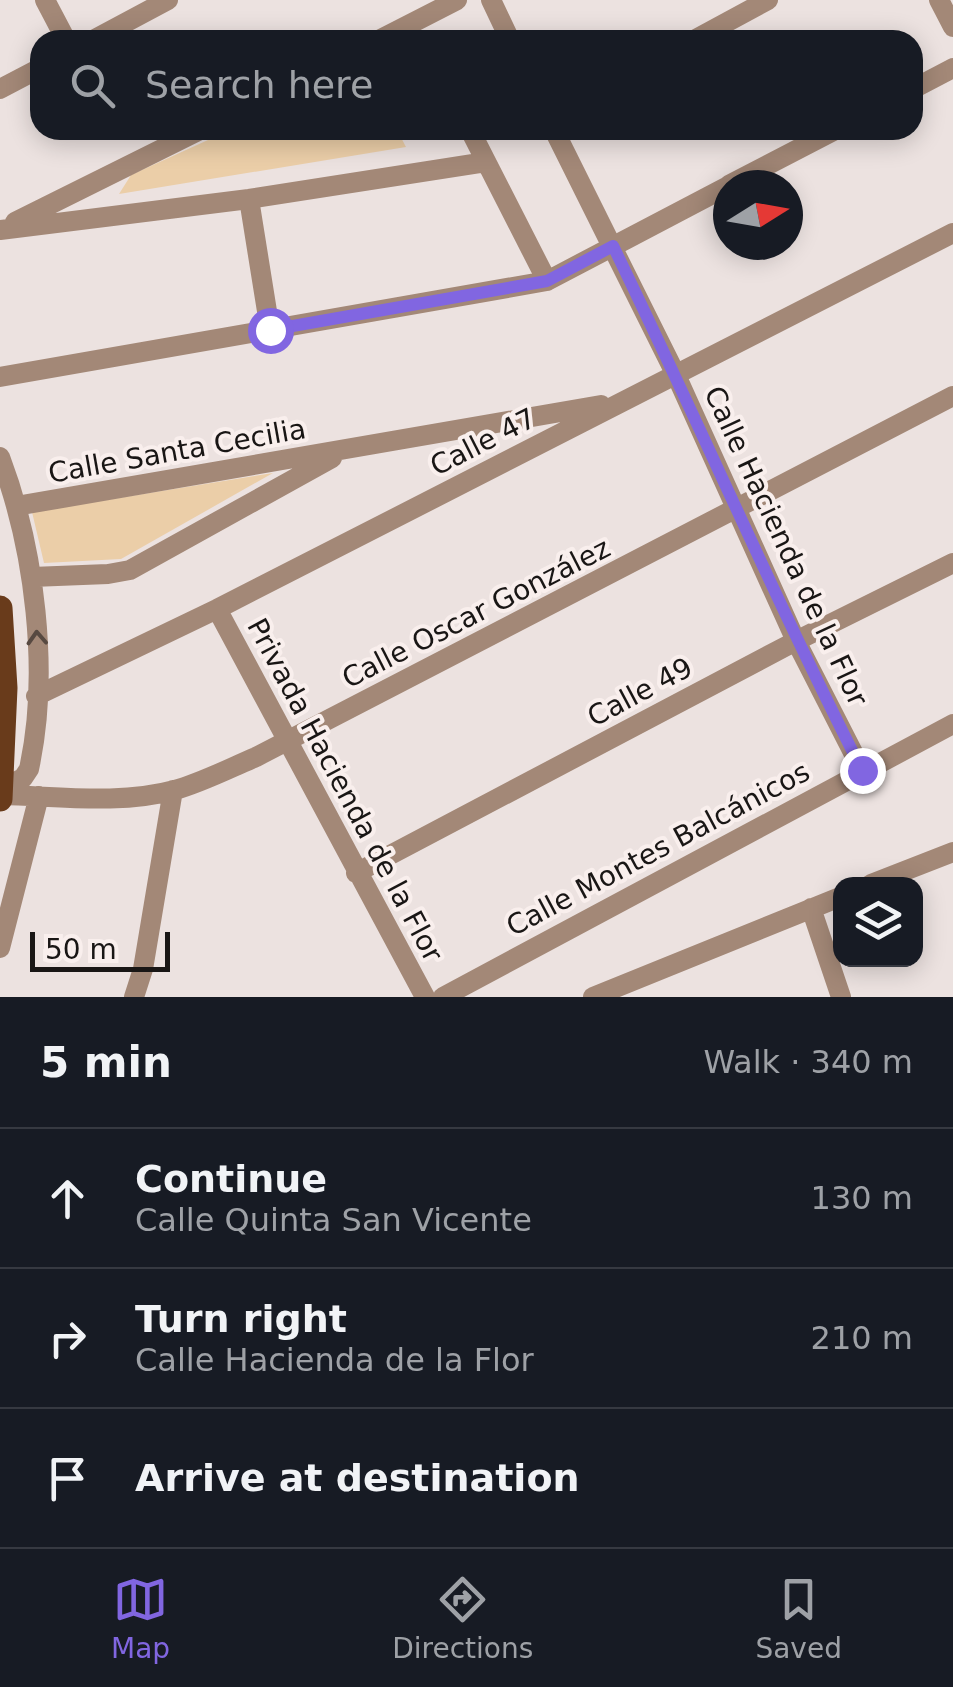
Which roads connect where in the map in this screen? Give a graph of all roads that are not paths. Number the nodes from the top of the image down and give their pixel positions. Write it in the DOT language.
graph roads {
  1 [pos="46,0"];
  2 [pos="168,0"];
  3 [pos="457,0"];
  4 [pos="491,0"];
  5 [pos="768,0"];
  6 [pos="939,0"];
  7 [pos="953,27"];
  8 [pos="61,30"];
  9 [pos="112,30"];
  10 [pos="422,30"];
  11 [pos="505,30"];
  12 [pos="712,30"];
  13 [pos="953,68"];
  14 [pos="30,73"];
  15 [pos="923,84"];
  16 [pos="0,89"];
  17 [pos="180,140"];
  18 [pos="475,140"];
  19 [pos="559,140"];
  20 [pos="815,140"];
  21 [pos="486,162"];
  22 [pos="758,170"];
  23 [pos="713,193"];
  24 [pos="249,199"];
  25 [pos="0,230"];
  26 [pos="953,233"];
  27 [pos="613,246"];
  28 [pos="547,281"];
  29 [pos="270,330"];
  30 [pos="676,376"];
  31 [pos="0,377"];
  32 [pos="953,396"];
  33 [pos="625,400"];
  34 [pos="347,450"];
  35 [pos="0,457"];
  36 [pos="16,506"];
  37 [pos="737,509"];
  38 [pos="953,563"];
  39 [pos="32,577"];
  40 [pos="0,608"];
  41 [pos="217,609"];
  42 [pos="796,641"];
  43 [pos="36,696"];
  44 [pos="953,724"];
  45 [pos="286,742"];
  46 [pos="862,770"];
  47 [pos="173,790"];
  48 [pos="1,794"];
  49 [pos="39,796"];
  50 [pos="953,852"];
  51 [pos="356,873"];
  52 [pos="889,877"];
  53 [pos="833,899"];
  54 [pos="811,908"];
  55 [pos="0,948"];
  56 [pos="134,997"];
  57 [pos="425,997"];
  58 [pos="442,997"];
  59 [pos="594,997"];
  60 [pos="841,997"];
  1 -- 8 [label="street"];
  2 -- 9 [label="street"];
  3 -- 10 [label="street"];
  4 -- 11 [label="street"];
  5 -- 12 [label="street"];
  6 -- 7 [label="street"];
  13 -- 15 [label="street"];
  14 -- 16 [label="street"];
  17 -- 25 [label="street"];
  18 -- 21 [label="street"];
  19 -- 27 [label="street, Calle Hacienda de la Flor"];
  20 -- 22 [label="street"];
  21 -- 24 [label="street"];
  21 -- 28 [label="street"];
  23 -- 27 [label="street"];
  24 -- 25 [label="street"];
  24 -- 29 [label="street"];
  26 -- 30 [label="street, Calle 47"];
  27 -- 28 [label="street"];
  27 -- 30 [label="street, Calle Hacienda de la Flor"];
  28 -- 29 [label="street"];
  29 -- 31 [label="street"];
  30 -- 33 [label="street, Calle 47"];
  30 -- 37 [label="street, Calle Hacienda de la Flor"];
  32 -- 37 [label="street, Calle Oscar González"];
  33 -- 34 [label="street, Calle Santa Cecilia"];
  33 -- 41 [label="street, Calle 47"];
  34 -- 36 [label="street, Calle Santa Cecilia"];
  34 -- 39 [label="street, Calle Santa Cecilia"];
  35 -- 36 [label="street"];
  36 -- 39 [label="street"];
  37 -- 42 [label="street, Calle Hacienda de la Flor"];
  37 -- 45 [label="street, Calle Oscar González"];
  38 -- 42 [label="street, Calle 49"];
  43 -- 39 [label="street, one-way"];
  40 -- 48 [label="main road"];
  41 -- 43 [label="street, Calle 47"];
  41 -- 45 [label="street, Privada Hacienda de la Flor"];
  42 -- 46 [label="street, Calle Hacienda de la Flor"];
  42 -- 51 [label="street, Calle 49"];
  43 -- 48 [label="street"];
  44 -- 46 [label="street, Calle Montes Balcánicos"];
  45 -- 47 [label="street, Calle Oscar González"];
  45 -- 51 [label="street, Privada Hacienda de la Flor"];
  46 -- 58 [label="street, Calle Montes Balcánicos"];
  47 -- 49 [label="street, Calle Oscar González"];
  47 -- 56 [label="street"];
  48 -- 49 [label="street, Calle Oscar González"];
  49 -- 55 [label="street"];
  50 -- 52 [label="street"];
  51 -- 57 [label="street, Privada Hacienda de la Flor"];
  53 -- 54 [label="street"];
  54 -- 59 [label="street"];
  54 -- 60 [label="street"];
}
